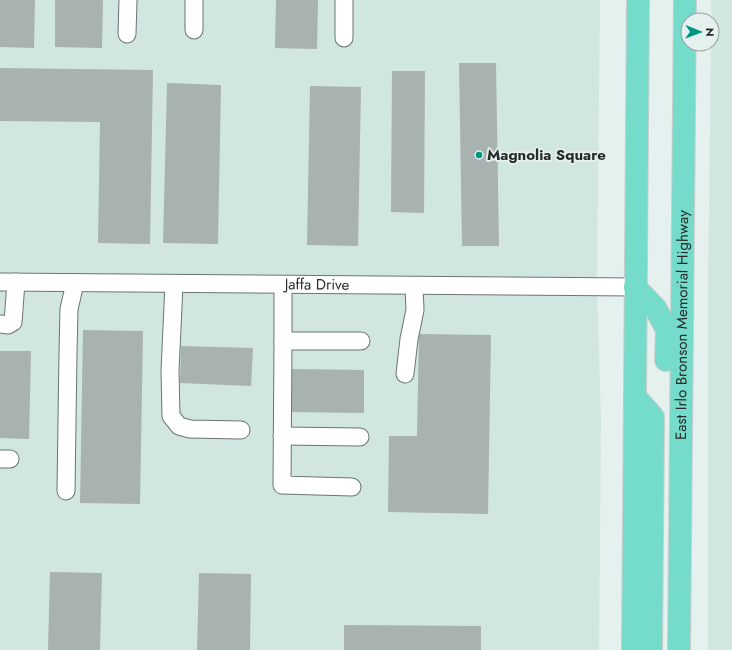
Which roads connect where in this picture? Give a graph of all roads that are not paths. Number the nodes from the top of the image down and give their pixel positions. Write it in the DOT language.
graph roads {
  1 [pos="128,0"];
  2 [pos="194,0"];
  3 [pos="344,0"];
  4 [pos="638,0"];
  5 [pos="685,0"];
  6 [pos="194,30"];
  7 [pos="128,34"];
  8 [pos="344,38"];
  9 [pos="8,282"];
  10 [pos="75,283"];
  11 [pos="174,284"];
  12 [pos="283,285"];
  13 [pos="414,286"];
  14 [pos="635,287"];
  15 [pos="0,324"];
  16 [pos="283,341"];
  17 [pos="361,341"];
  18 [pos="405,374"];
  19 [pos="634,397"];
  20 [pos="241,430"];
  21 [pos="282,436"];
  22 [pos="360,437"];
  23 [pos="352,487"];
  24 [pos="66,490"];
  25 [pos="633,650"];
  26 [pos="651,650"];
  27 [pos="679,650"];
  1 -- 7 [label="street"];
  2 -- 6 [label="street"];
  3 -- 8 [label="street"];
  4 -- 14 [label="highway"];
  5 -- 27 [label="highway, East Irlo Bronson Memorial Highway"];
  9 -- 10 [label="street, Jaffa Drive"];
  9 -- 15 [label="street"];
  10 -- 11 [label="street, Jaffa Drive"];
  10 -- 24 [label="street"];
  11 -- 12 [label="street, Jaffa Drive"];
  11 -- 20 [label="street"];
  12 -- 13 [label="street, Jaffa Drive"];
  12 -- 16 [label="street"];
  13 -- 14 [label="street, Jaffa Drive"];
  13 -- 18 [label="street"];
  14 -- 19 [label="highway"];
  14 -- 27 [label="highway"];
  16 -- 17 [label="street"];
  16 -- 21 [label="street"];
  19 -- 25 [label="highway"];
  19 -- 26 [label="highway"];
  21 -- 22 [label="street"];
  21 -- 23 [label="street"];
}
